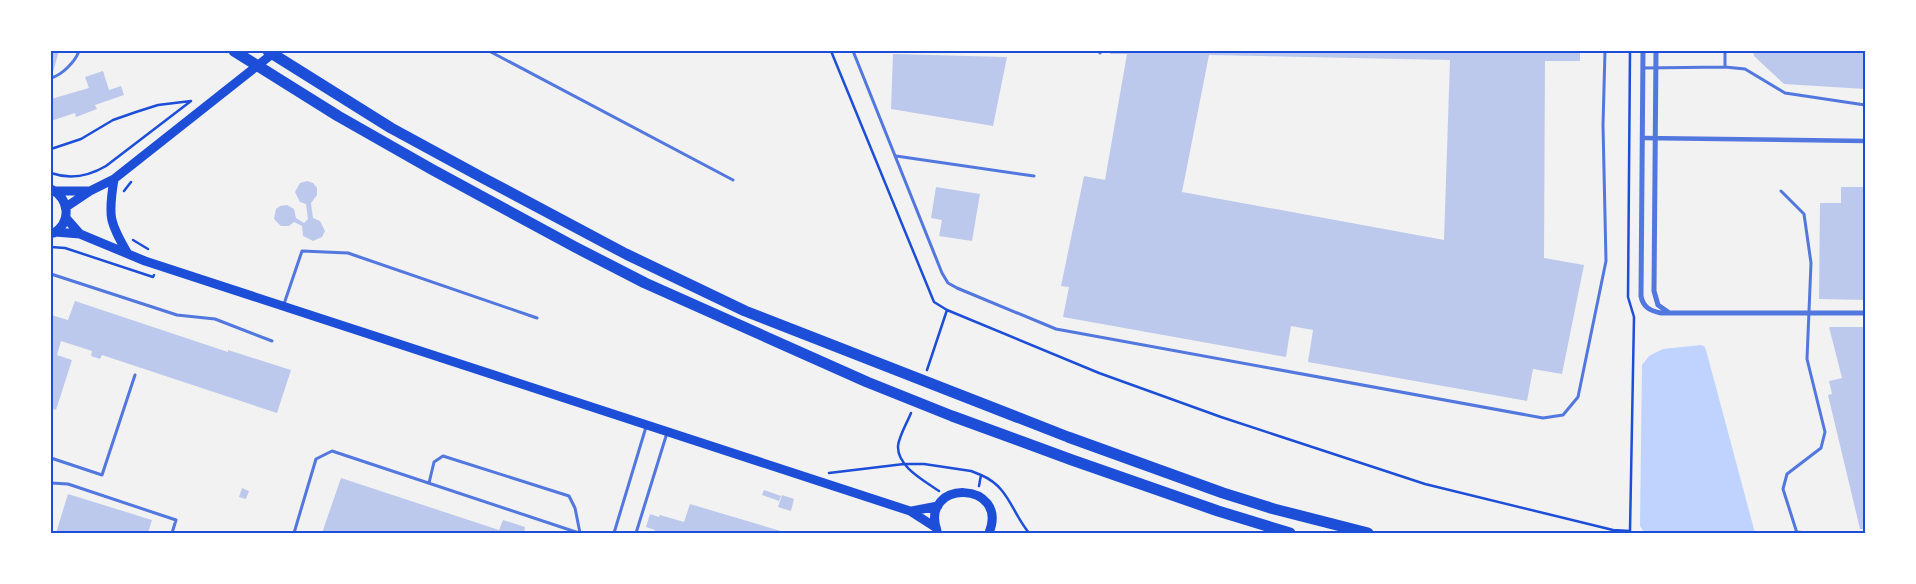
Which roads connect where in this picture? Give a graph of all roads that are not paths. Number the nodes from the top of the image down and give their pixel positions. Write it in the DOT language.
graph roads {
  1 [pos="79,51"];
  2 [pos="234,51"];
  3 [pos="268,51"];
  4 [pos="276,51"];
  5 [pos="489,51"];
  6 [pos="853,51"];
  7 [pos="1605,51"];
  8 [pos="1643,51"];
  9 [pos="1656,51"];
  10 [pos="1725,51"];
  11 [pos="1725,67"];
  12 [pos="1643,68"];
  13 [pos="1656,68"];
  14 [pos="51,78"];
  15 [pos="1865,105"];
  16 [pos="1642,138"];
  17 [pos="1655,138"];
  18 [pos="1865,140"];
  19 [pos="896,156"];
  20 [pos="1034,176"];
  21 [pos="114,179"];
  22 [pos="733,180"];
  23 [pos="53,190"];
  24 [pos="90,191"];
  25 [pos="1781,191"];
  26 [pos="66,207"];
  27 [pos="66,218"];
  28 [pos="53,233"];
  29 [pos="80,234"];
  30 [pos="128,254"];
  31 [pos="51,274"];
  32 [pos="283,307"];
  33 [pos="1671,313"];
  34 [pos="1809,313"];
  35 [pos="1865,313"];
  36 [pos="537,318"];
  37 [pos="272,341"];
  38 [pos="135,375"];
  39 [pos="646,426"];
  40 [pos="667,433"];
  41 [pos="51,458"];
  42 [pos="51,483"];
  43 [pos="429,483"];
  44 [pos="938,506"];
  45 [pos="910,512"];
  46 [pos="992,521"];
  47 [pos="936,530"];
  48 [pos="1797,532"];
  49 [pos="172,533"];
  50 [pos="294,533"];
  51 [pos="579,533"];
  52 [pos="614,533"];
  53 [pos="636,533"];
  54 [pos="989,533"];
  55 [pos="1000,533"];
  56 [pos="1290,533"];
  57 [pos="1368,533"];
  58 [pos="1807,533"];
  1 -- 14 [label="lane"];
  2 -- 56 [label="highway"];
  3 -- 57 [label="highway"];
  4 -- 21 [label="main road"];
  5 -- 22 [label="lane"];
  6 -- 19 [label="lane"];
  7 -- 19 [label="lane"];
  8 -- 12 [label="street"];
  9 -- 13 [label="street"];
  10 -- 11 [label="lane"];
  11 -- 13 [label="lane"];
  11 -- 15 [label="lane"];
  12 -- 13 [label="lane"];
  12 -- 16 [label="street"];
  13 -- 17 [label="street"];
  16 -- 17 [label="street"];
  16 -- 33 [label="street"];
  17 -- 18 [label="street"];
  17 -- 33 [label="street"];
  19 -- 20 [label="lane"];
  21 -- 24 [label="main road"];
  21 -- 30 [label="main road"];
  23 -- 24 [label="main road"];
  23 -- 26 [label="main road"];
  24 -- 26 [label="main road"];
  25 -- 34 [label="lane"];
  26 -- 27 [label="main road"];
  27 -- 28 [label="main road"];
  27 -- 29 [label="main road"];
  28 -- 29 [label="main road"];
  29 -- 30 [label="main road"];
  30 -- 32 [label="main road"];
  31 -- 37 [label="lane"];
  32 -- 36 [label="lane"];
  32 -- 39 [label="main road"];
  33 -- 34 [label="street"];
  34 -- 35 [label="street"];
  34 -- 48 [label="lane"];
  38 -- 41 [label="lane"];
  39 -- 40 [label="main road"];
  39 -- 52 [label="lane"];
  40 -- 45 [label="main road"];
  40 -- 53 [label="lane"];
  42 -- 49 [label="lane"];
  43 -- 50 [label="lane"];
  43 -- 51 [label="lane"];
  43 -- 51 [label="lane"];
  44 -- 45 [label="main road"];
  44 -- 46 [label="main road"];
  44 -- 47 [label="main road"];
  45 -- 47 [label="main road"];
  46 -- 54 [label="main road"];
  46 -- 55 [label="main road"];
  48 -- 58 [label="lane"];
}
